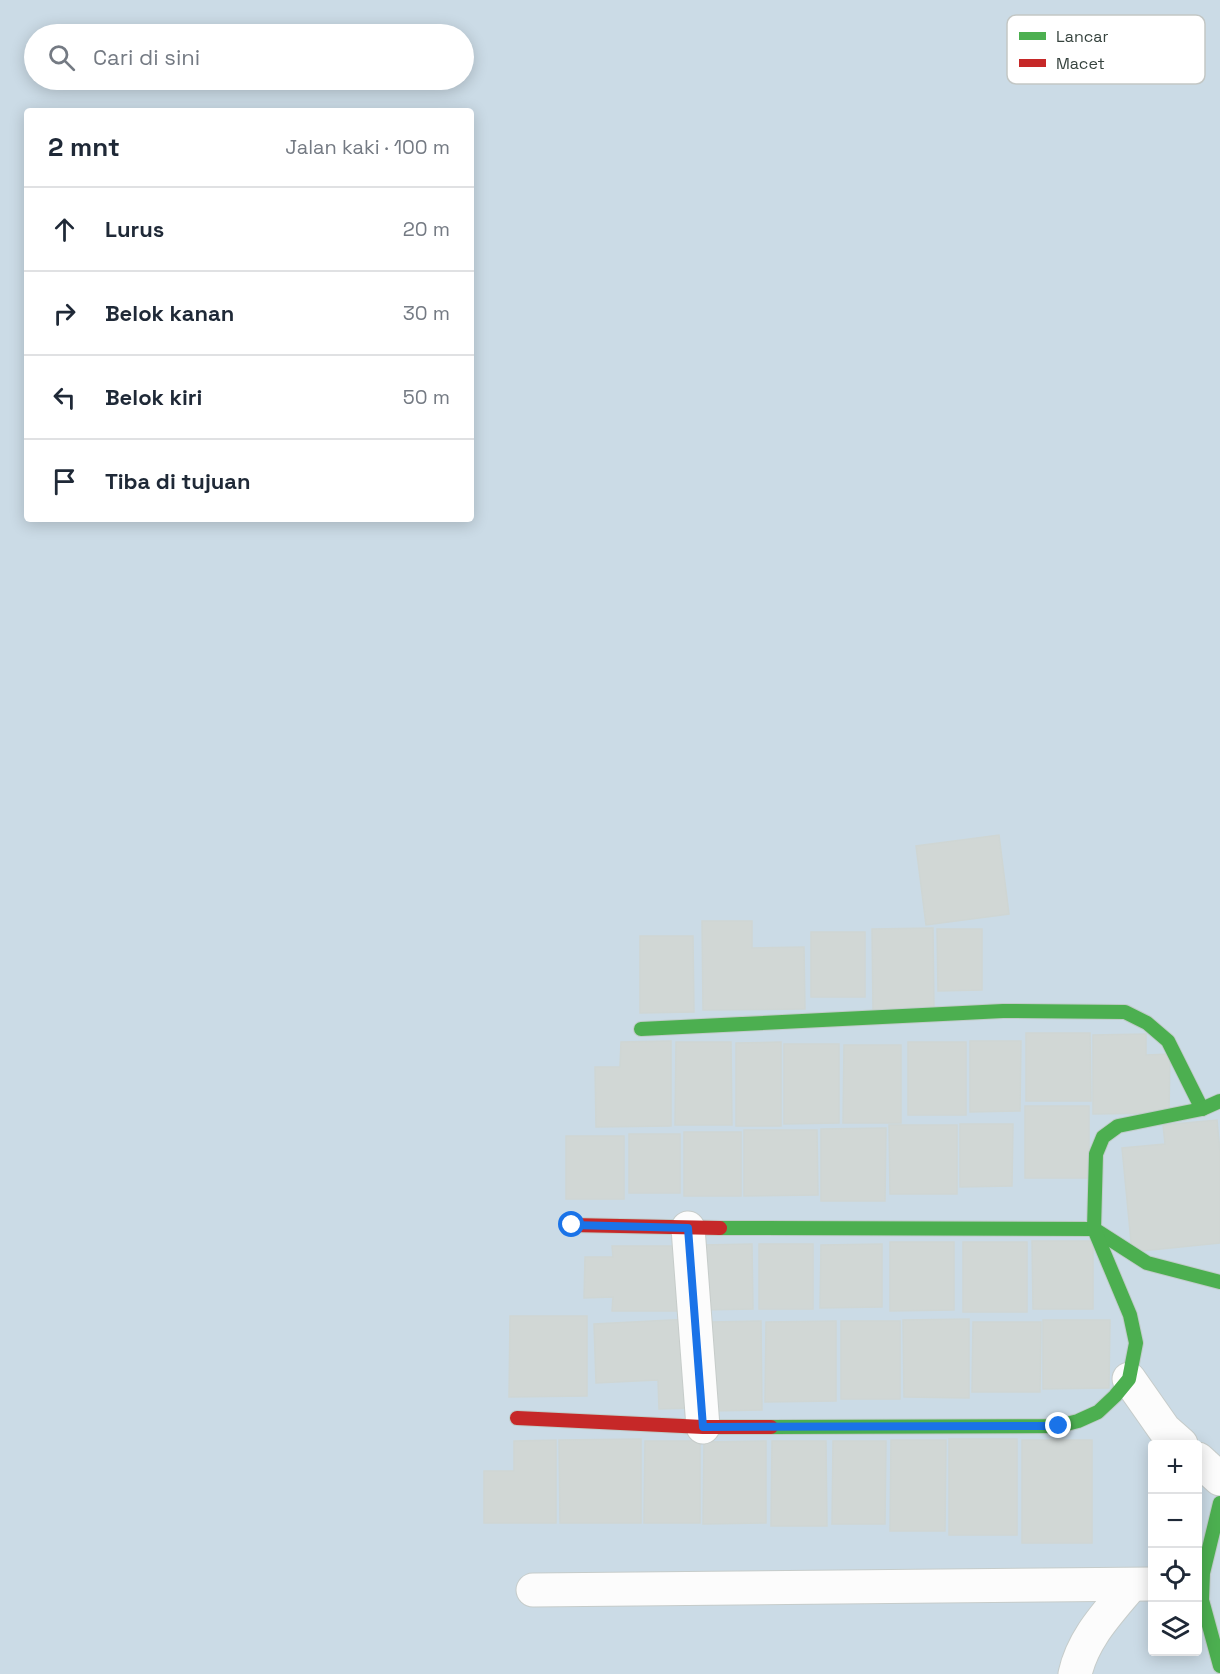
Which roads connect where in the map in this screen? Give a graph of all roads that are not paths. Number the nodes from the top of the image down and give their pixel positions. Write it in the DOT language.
graph roads {
  1 [pos="641,1029"];
  2 [pos="1220,1101"];
  3 [pos="1202,1109"];
  4 [pos="572,1225"];
  5 [pos="688,1228"];
  6 [pos="1094,1229"];
  7 [pos="1220,1282"];
  8 [pos="1129,1380"];
  9 [pos="517,1418"];
  10 [pos="703,1427"];
  11 [pos="1176,1440"];
  12 [pos="1202,1463"];
  13 [pos="1220,1479"];
  14 [pos="1220,1503"];
  15 [pos="1206,1577"];
  16 [pos="1142,1584"];
  17 [pos="533,1590"];
  18 [pos="1220,1666"];
  19 [pos="1075,1674"];
  1 -- 3 [label="street"];
  2 -- 3 [label="street"];
  3 -- 6 [label="street"];
  4 -- 5 [label="street"];
  5 -- 6 [label="street"];
  5 -- 10 [label="street"];
  6 -- 7 [label="street"];
  6 -- 8 [label="street"];
  8 -- 10 [label="street"];
  8 -- 11 [label="street"];
  9 -- 10 [label="street"];
  12 -- 13 [label="street"];
  14 -- 15 [label="street"];
  15 -- 18 [label="street"];
  16 -- 17 [label="street"];
  16 -- 19 [label="street"];
}
